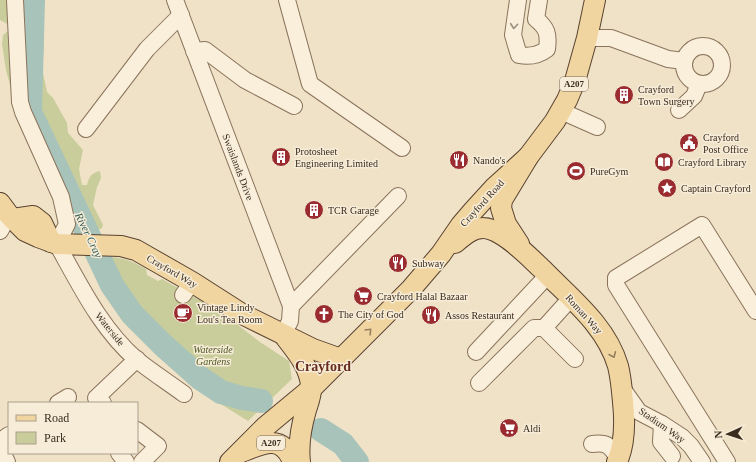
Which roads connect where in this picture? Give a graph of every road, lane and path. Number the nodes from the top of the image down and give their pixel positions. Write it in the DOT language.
graph roads {
  1 [pos="15,0"];
  2 [pos="175,0"];
  3 [pos="287,0"];
  4 [pos="518,0"];
  5 [pos="539,0"];
  6 [pos="595,0"];
  7 [pos="180,15"];
  8 [pos="587,38"];
  9 [pos="194,51"];
  10 [pos="684,61"];
  11 [pos="699,84"];
  12 [pos="294,106"];
  13 [pos="678,110"];
  14 [pos="561,111"];
  15 [pos="597,127"];
  16 [pos="86,129"];
  17 [pos="402,148"];
  18 [pos="528,157"];
  19 [pos="398,196"];
  20 [pos="501,208"];
  21 [pos="5,217"];
  22 [pos="484,228"];
  23 [pos="54,243"];
  24 [pos="524,251"];
  25 [pos="441,254"];
  26 [pos="548,275"];
  27 [pos="571,298"];
  28 [pos="291,306"];
  29 [pos="756,311"];
  30 [pos="544,328"];
  31 [pos="283,335"];
  32 [pos="476,352"];
  33 [pos="342,359"];
  34 [pos="575,359"];
  35 [pos="137,360"];
  36 [pos="479,383"];
  37 [pos="312,388"];
  38 [pos="622,388"];
  39 [pos="184,394"];
  40 [pos="96,401"];
  41 [pos="662,424"];
  42 [pos="138,431"];
  43 [pos="592,444"];
  44 [pos="0,448"];
  45 [pos="120,454"];
  46 [pos="235,457"];
  47 [pos="618,460"];
  48 [pos="672,460"];
  49 [pos="7,462"];
  50 [pos="126,462"];
  51 [pos="142,462"];
  52 [pos="293,462"];
  53 [pos="300,462"];
  54 [pos="702,462"];
  55 [pos="726,462"];
  1 -- 23 [label="street"];
  2 -- 7 [label="street, Swaislands Drive"];
  3 -- 17 [label="street"];
  4 -- 5 [label="street, one-way"];
  6 -- 8 [label="main road, Crayford Road / A207"];
  7 -- 9 [label="street, Swaislands Drive"];
  7 -- 16 [label="street"];
  8 -- 10 [label="street"];
  8 -- 14 [label="main road, Crayford Road / A207"];
  9 -- 12 [label="street"];
  9 -- 28 [label="street, Swaislands Drive"];
  10 -- 11 [label="street"];
  10 -- 11 [label="street"];
  11 -- 13 [label="street"];
  14 -- 15 [label="street"];
  14 -- 18 [label="main road, Crayford Road / A207"];
  18 -- 20 [label="main road, Crayford Road / A207"];
  18 -- 25 [label="main road, Crayford Road / A207"];
  19 -- 28 [label="street"];
  20 -- 24 [label="main road, Roman Way / A207"];
  21 -- 23 [label="main road, Crayford Way"];
  22 -- 24 [label="main road, Roman Way / A207"];
  22 -- 25 [label="main road, Crayford Road / A207"];
  23 -- 31 [label="main road, Crayford Way"];
  23 -- 35 [label="street, Waterside"];
  24 -- 26 [label="main road, Roman Way / A207"];
  33 -- 25 [label="main road, Crayford Road / A207, one-way"];
  26 -- 27 [label="main road, Roman Way / A207"];
  26 -- 32 [label="street"];
  27 -- 30 [label="street"];
  27 -- 38 [label="main road, Roman Way / A207, one-way"];
  28 -- 31 [label="street"];
  29 -- 55 [label="street"];
  30 -- 34 [label="street"];
  30 -- 36 [label="street"];
  31 -- 33 [label="main road, Crayford Way"];
  31 -- 37 [label="main road, Crayford Way"];
  33 -- 37 [label="main road, Crayford Road / A207"];
  35 -- 39 [label="street, Waterside"];
  35 -- 40 [label="street"];
  37 -- 46 [label="main road, Crayford Road / A207"];
  37 -- 53 [label="main road, A207"];
  38 -- 41 [label="street, Stadium Way"];
  38 -- 47 [label="main road, Roman Way / A207"];
  41 -- 48 [label="street"];
  41 -- 54 [label="street, Stadium Way"];
  42 -- 51 [label="street"];
  43 -- 47 [label="street"];
  44 -- 49 [label="street"];
  45 -- 50 [label="street"];
  46 -- 52 [label="main road, A207"];
}
